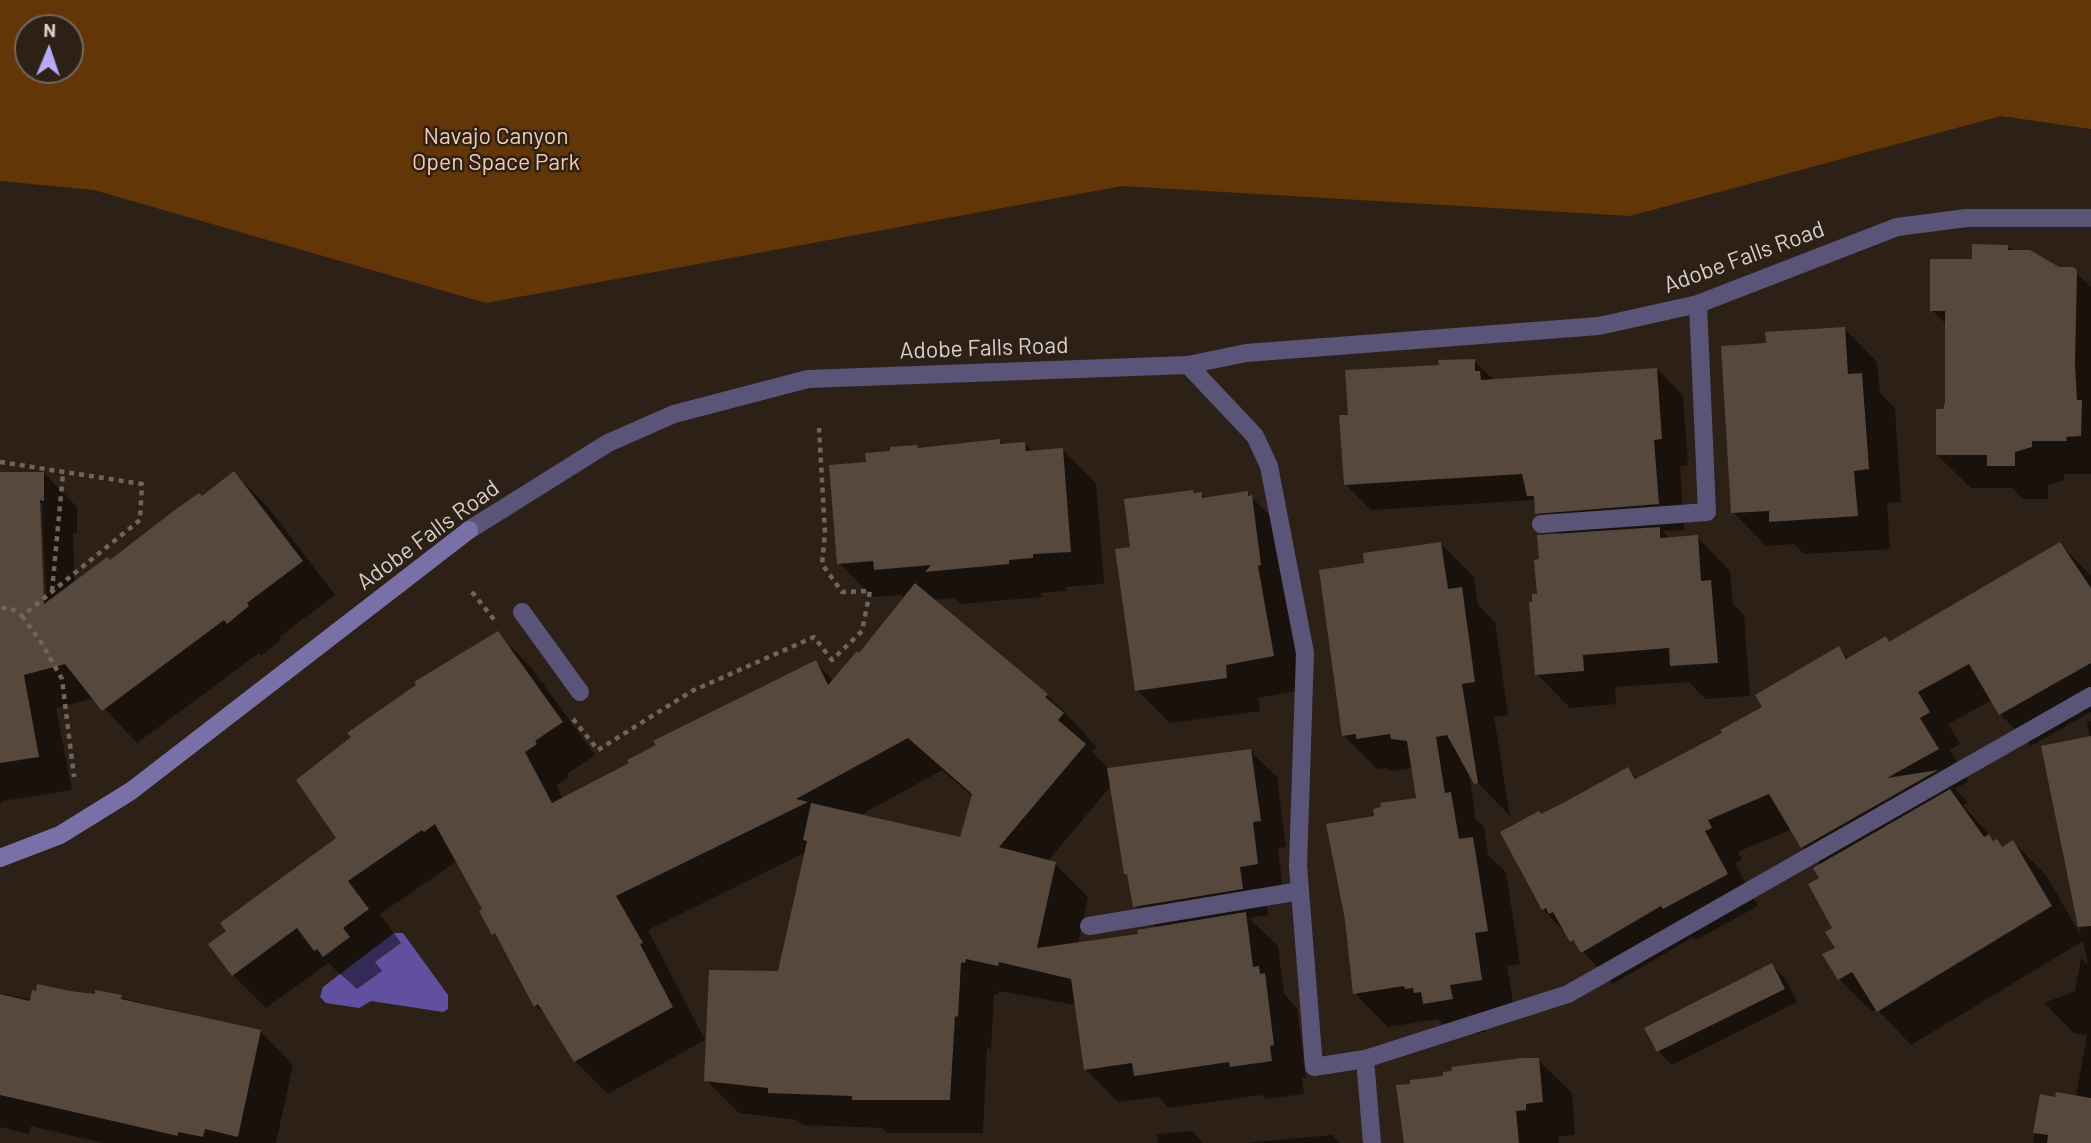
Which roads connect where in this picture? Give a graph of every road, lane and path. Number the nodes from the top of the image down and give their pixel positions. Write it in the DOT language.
graph roads {
  1 [pos="2091,218"];
  2 [pos="1698,304"];
  3 [pos="1188,365"];
  4 [pos="819,428"];
  5 [pos="0,462"];
  6 [pos="63,473"];
  7 [pos="1541,524"];
  8 [pos="52,592"];
  9 [pos="472,592"];
  10 [pos="0,608"];
  11 [pos="522,612"];
  12 [pos="22,616"];
  13 [pos="497,624"];
  14 [pos="580,692"];
  15 [pos="2091,696"];
  16 [pos="564,708"];
  17 [pos="74,777"];
  18 [pos="0,858"];
  19 [pos="1300,891"];
  20 [pos="1089,926"];
  21 [pos="1365,1059"];
  22 [pos="1373,1143"];
  1 -- 2 [label="street, Adobe Falls Road"];
  2 -- 3 [label="street, Adobe Falls Road"];
  2 -- 7 [label="street"];
  3 -- 18 [label="street, Adobe Falls Road"];
  3 -- 19 [label="street"];
  4 -- 16 [label="path"];
  5 -- 6 [label="path"];
  6 -- 8 [label="path"];
  6 -- 8 [label="path"];
  8 -- 12 [label="path"];
  9 -- 13 [label="path"];
  10 -- 12 [label="path"];
  11 -- 14 [label="street"];
  12 -- 17 [label="path"];
  15 -- 21 [label="street"];
  19 -- 20 [label="street"];
  19 -- 21 [label="street"];
  21 -- 22 [label="street"];
}
